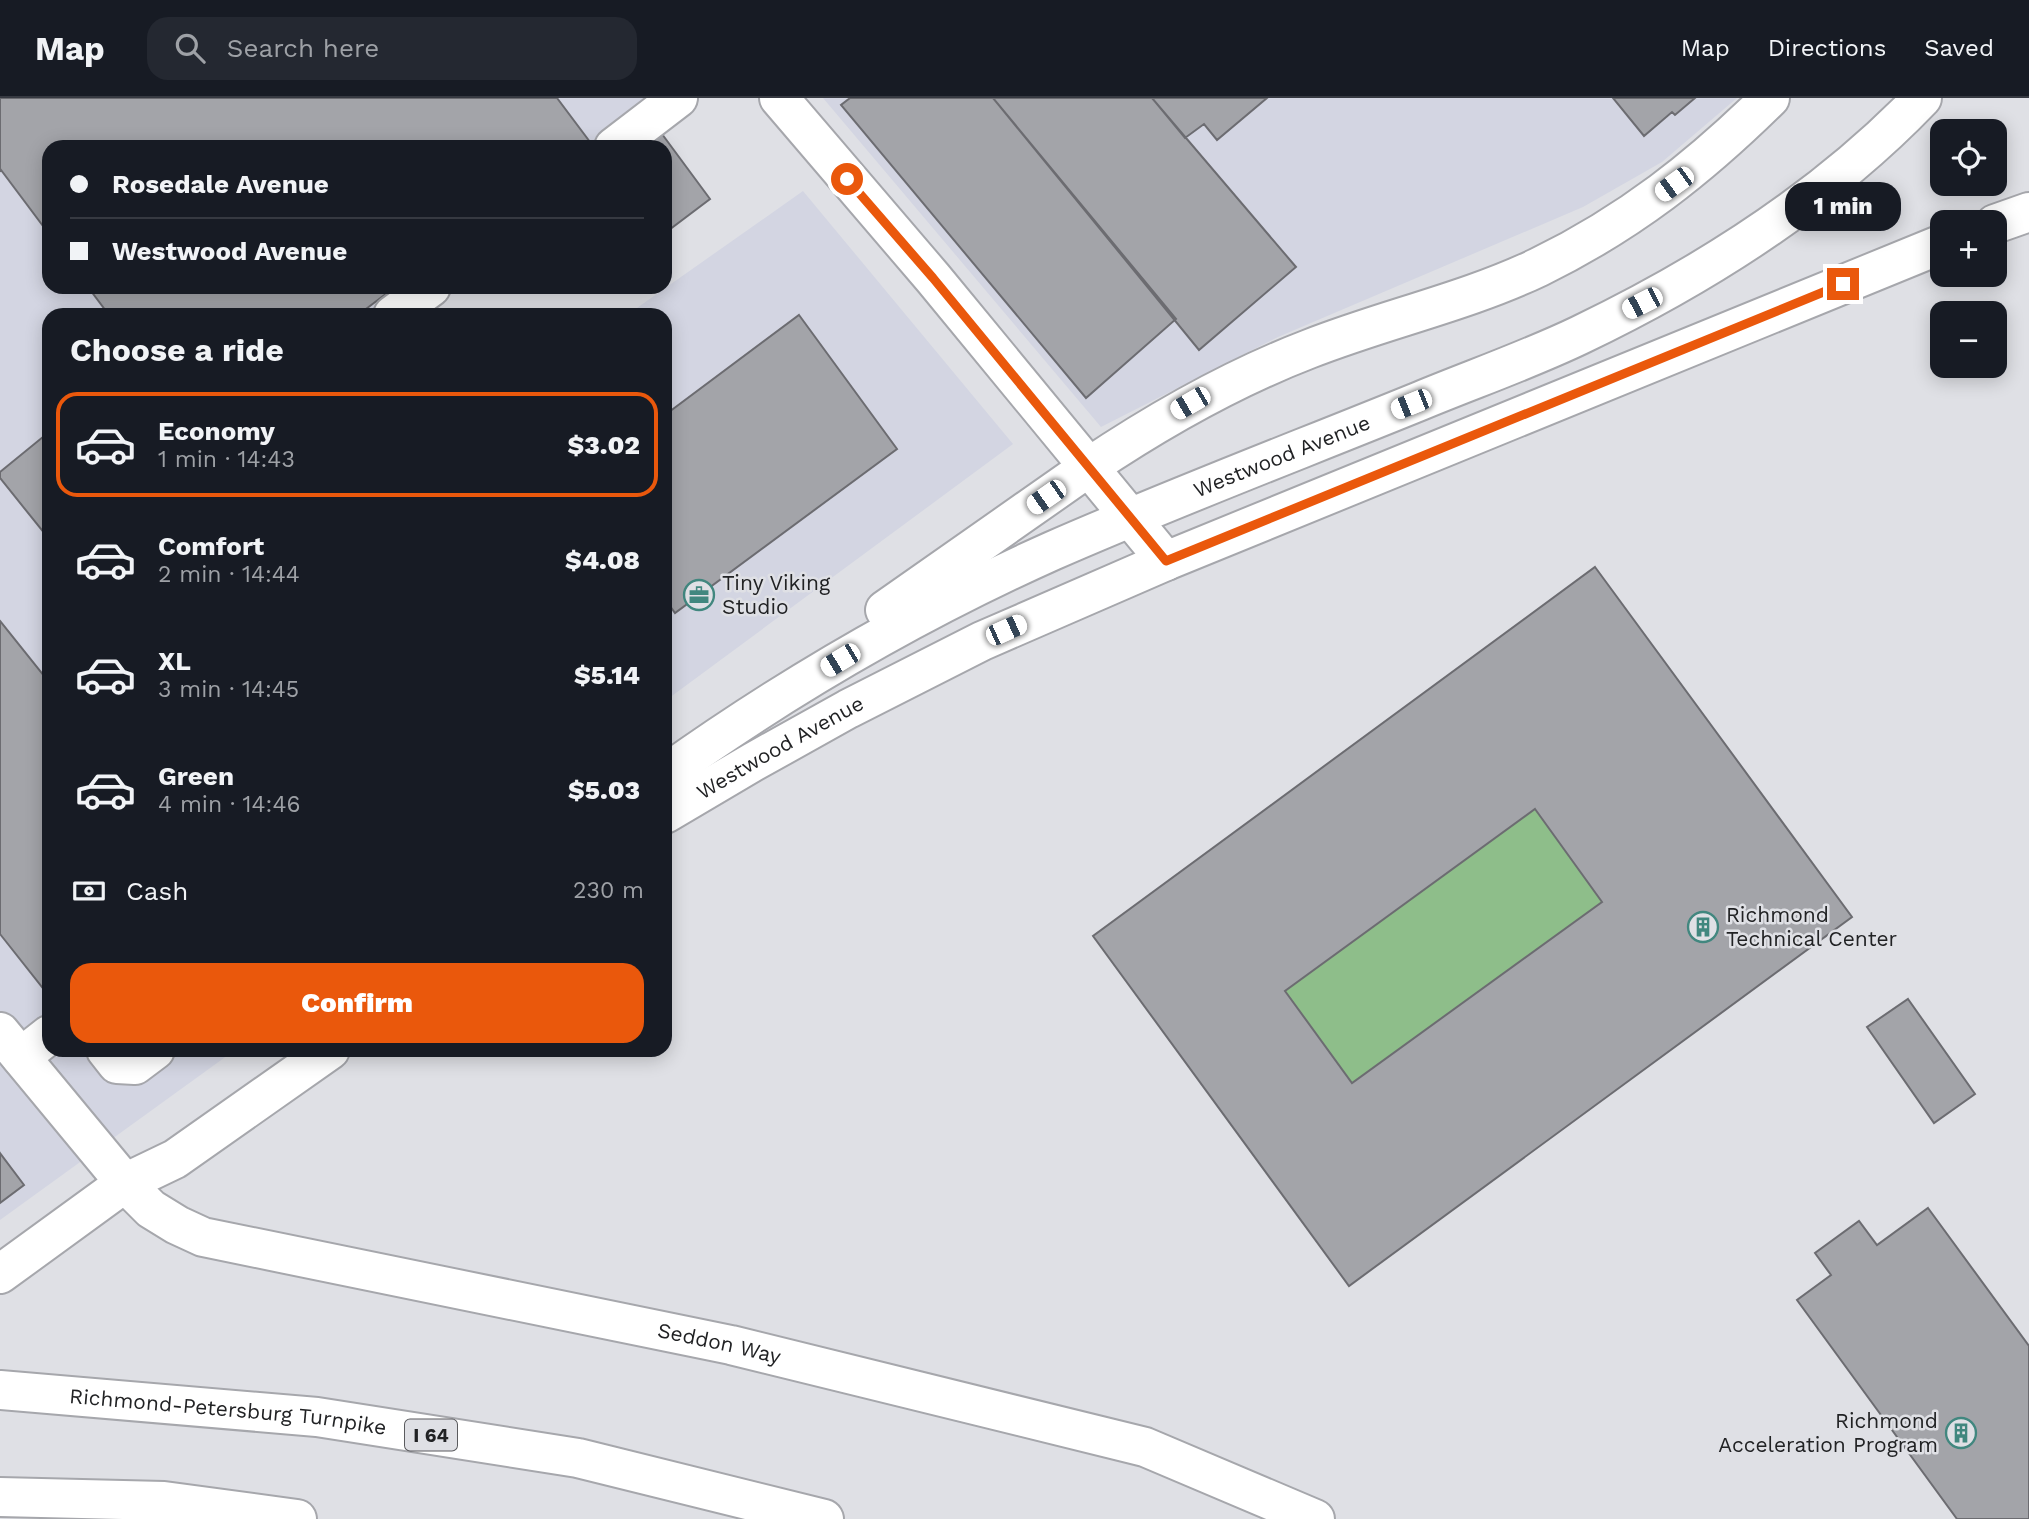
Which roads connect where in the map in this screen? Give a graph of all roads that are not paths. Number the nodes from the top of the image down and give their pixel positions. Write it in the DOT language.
graph roads {
  1 [pos="678,98"];
  2 [pos="779,98"];
  3 [pos="1770,98"];
  4 [pos="1922,98"];
  5 [pos="623,140"];
  6 [pos="2029,212"];
  7 [pos="2007,220"];
  8 [pos="1930,249"];
  9 [pos="422,294"];
  10 [pos="402,308"];
  11 [pos="1090,467"];
  12 [pos="1132,518"];
  13 [pos="1166,561"];
  14 [pos="777,698"];
  15 [pos="672,769"];
  16 [pos="672,810"];
  17 [pos="23,1041"];
  18 [pos="112,1057"];
  19 [pos="146,1057"];
  20 [pos="275,1057"];
  21 [pos="320,1057"];
  22 [pos="125,1183"];
  23 [pos="0,1274"];
  24 [pos="15,1390"];
  25 [pos="0,1497"];
  26 [pos="297,1519"];
  27 [pos="824,1519"];
  28 [pos="1315,1519"];
  1 -- 5 [label="main road"];
  2 -- 11 [label="main road"];
  3 -- 11 [label="main road"];
  4 -- 12 [label="main road, Westwood Avenue"];
  6 -- 7 [label="main road"];
  8 -- 13 [label="main road, Westwood Avenue"];
  9 -- 10 [label="main road"];
  11 -- 12 [label="main road"];
  11 -- 14 [label="main road"];
  12 -- 13 [label="main road"];
  12 -- 14 [label="main road, Westwood Avenue"];
  13 -- 16 [label="main road, Westwood Avenue"];
  14 -- 15 [label="main road, Westwood Avenue"];
  17 -- 22 [label="main road, Seddon Way"];
  18 -- 19 [label="main road"];
  20 -- 22 [label="main road"];
  21 -- 22 [label="main road"];
  22 -- 23 [label="main road"];
  22 -- 28 [label="main road, Seddon Way"];
  24 -- 27 [label="main road, Richmond-Petersburg Turnpike / I 64"];
  25 -- 26 [label="main road"];
}
